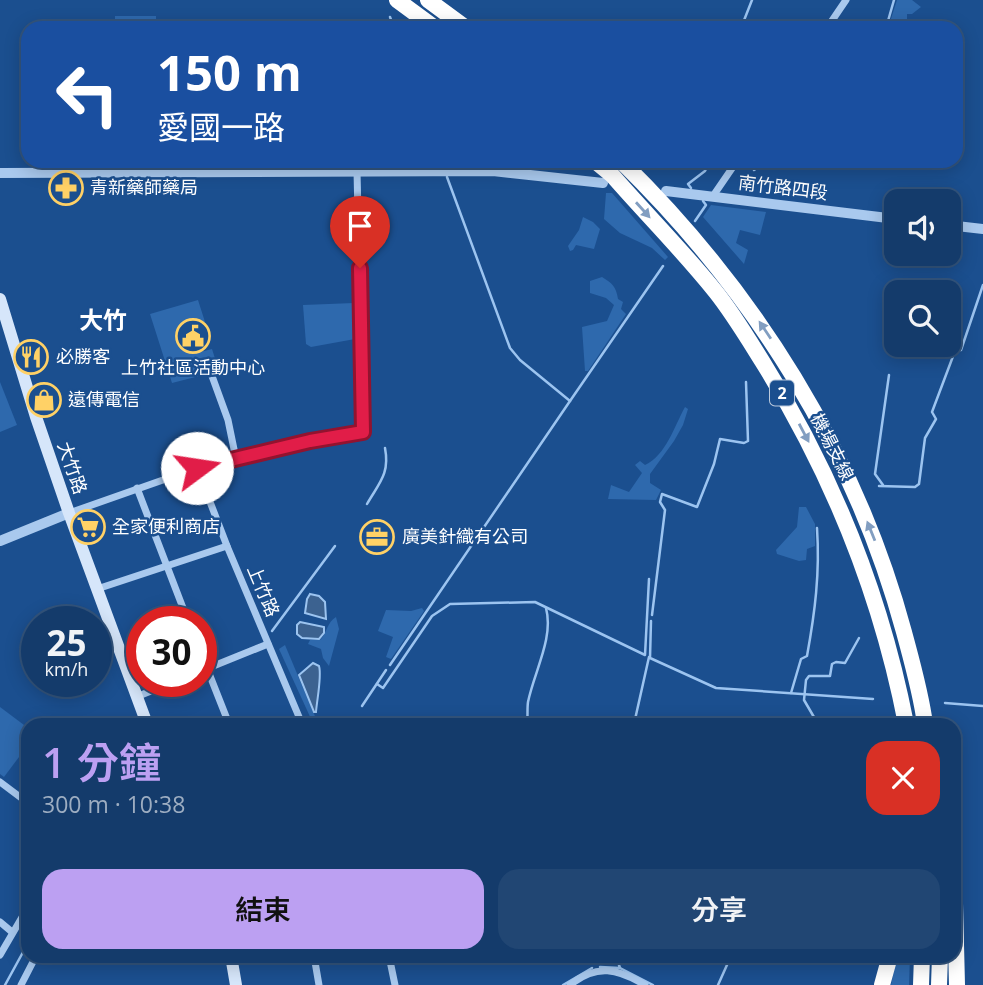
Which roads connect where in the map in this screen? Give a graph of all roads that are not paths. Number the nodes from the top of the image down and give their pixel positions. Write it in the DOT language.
graph roads {
  1 [pos="397,0"];
  2 [pos="428,0"];
  3 [pos="846,0"];
  4 [pos="426,21"];
  5 [pos="456,21"];
  6 [pos="832,21"];
  7 [pos="604,168"];
  8 [pos="628,168"];
  9 [pos="732,168"];
  10 [pos="357,171"];
  11 [pos="0,173"];
  12 [pos="603,183"];
  13 [pos="666,191"];
  14 [pos="713,197"];
  15 [pos="884,218"];
  16 [pos="961,226"];
  17 [pos="983,229"];
  18 [pos="0,299"];
  19 [pos="212,376"];
  20 [pos="236,459"];
  21 [pos="197,468"];
  22 [pos="137,488"];
  23 [pos="69,513"];
  24 [pos="0,541"];
  25 [pos="227,547"];
  26 [pos="166,566"];
  27 [pos="97,589"];
  28 [pos="894,596"];
  29 [pos="182,606"];
  30 [pos="268,644"];
  31 [pos="217,665"];
  32 [pos="893,668"];
  33 [pos="126,669"];
  34 [pos="136,697"];
  35 [pos="216,697"];
  36 [pos="144,718"];
  37 [pos="226,718"];
  38 [pos="299,718"];
  39 [pos="897,718"];
  40 [pos="905,718"];
  41 [pos="924,718"];
  42 [pos="934,718"];
  43 [pos="0,782"];
  44 [pos="21,798"];
  45 [pos="21,918"];
  46 [pos="0,922"];
  47 [pos="12,932"];
  48 [pos="0,955"];
  49 [pos="32,963"];
  50 [pos="232,963"];
  51 [pos="315,963"];
  52 [pos="390,963"];
  53 [pos="888,963"];
  54 [pos="922,963"];
  55 [pos="940,963"];
  56 [pos="956,963"];
  57 [pos="21,985"];
  58 [pos="236,985"];
  59 [pos="320,985"];
  60 [pos="395,985"];
  61 [pos="570,985"];
  62 [pos="645,985"];
  63 [pos="883,985"];
  64 [pos="921,985"];
  65 [pos="939,985"];
  66 [pos="957,985"];
  1 -- 4 [label="highway"];
  2 -- 5 [label="highway"];
  3 -- 6 [label="street"];
  7 -- 32 [label="highway, 機場支線 / 2, one-way"];
  28 -- 8 [label="highway, 機場支線 / 2, one-way"];
  9 -- 14 [label="street"];
  10 -- 11 [label="street"];
  10 -- 12 [label="street"];
  10 -- 20 [label="street"];
  13 -- 14 [label="street, 南竹路四段"];
  14 -- 15 [label="street, 南竹路四段"];
  16 -- 17 [label="street"];
  18 -- 23 [label="main road, 大竹路"];
  19 -- 20 [label="street"];
  20 -- 21 [label="street"];
  21 -- 22 [label="street"];
  21 -- 25 [label="street, 上竹路"];
  22 -- 23 [label="street"];
  22 -- 26 [label="street"];
  23 -- 24 [label="street"];
  23 -- 27 [label="main road, 大竹路"];
  25 -- 26 [label="street"];
  25 -- 30 [label="street, 上竹路"];
  26 -- 27 [label="street"];
  26 -- 29 [label="street"];
  27 -- 33 [label="main road, 大竹路"];
  28 -- 41 [label="highway, 機場支線 / 2"];
  28 -- 42 [label="highway"];
  30 -- 31 [label="street"];
  30 -- 38 [label="street, 上竹路"];
  32 -- 39 [label="highway"];
  32 -- 40 [label="highway, 機場支線 / 2"];
  34 -- 36 [label="main road, 大竹路"];
  35 -- 37 [label="street"];
  43 -- 44 [label="street"];
  45 -- 47 [label="street"];
  46 -- 47 [label="street"];
  47 -- 48 [label="street"];
  49 -- 57 [label="street"];
  50 -- 58 [label="main road"];
  51 -- 59 [label="street"];
  52 -- 60 [label="street"];
  53 -- 63 [label="highway"];
  54 -- 64 [label="highway"];
  55 -- 65 [label="highway"];
  56 -- 66 [label="highway"];
  61 -- 62 [label="street"];
}
